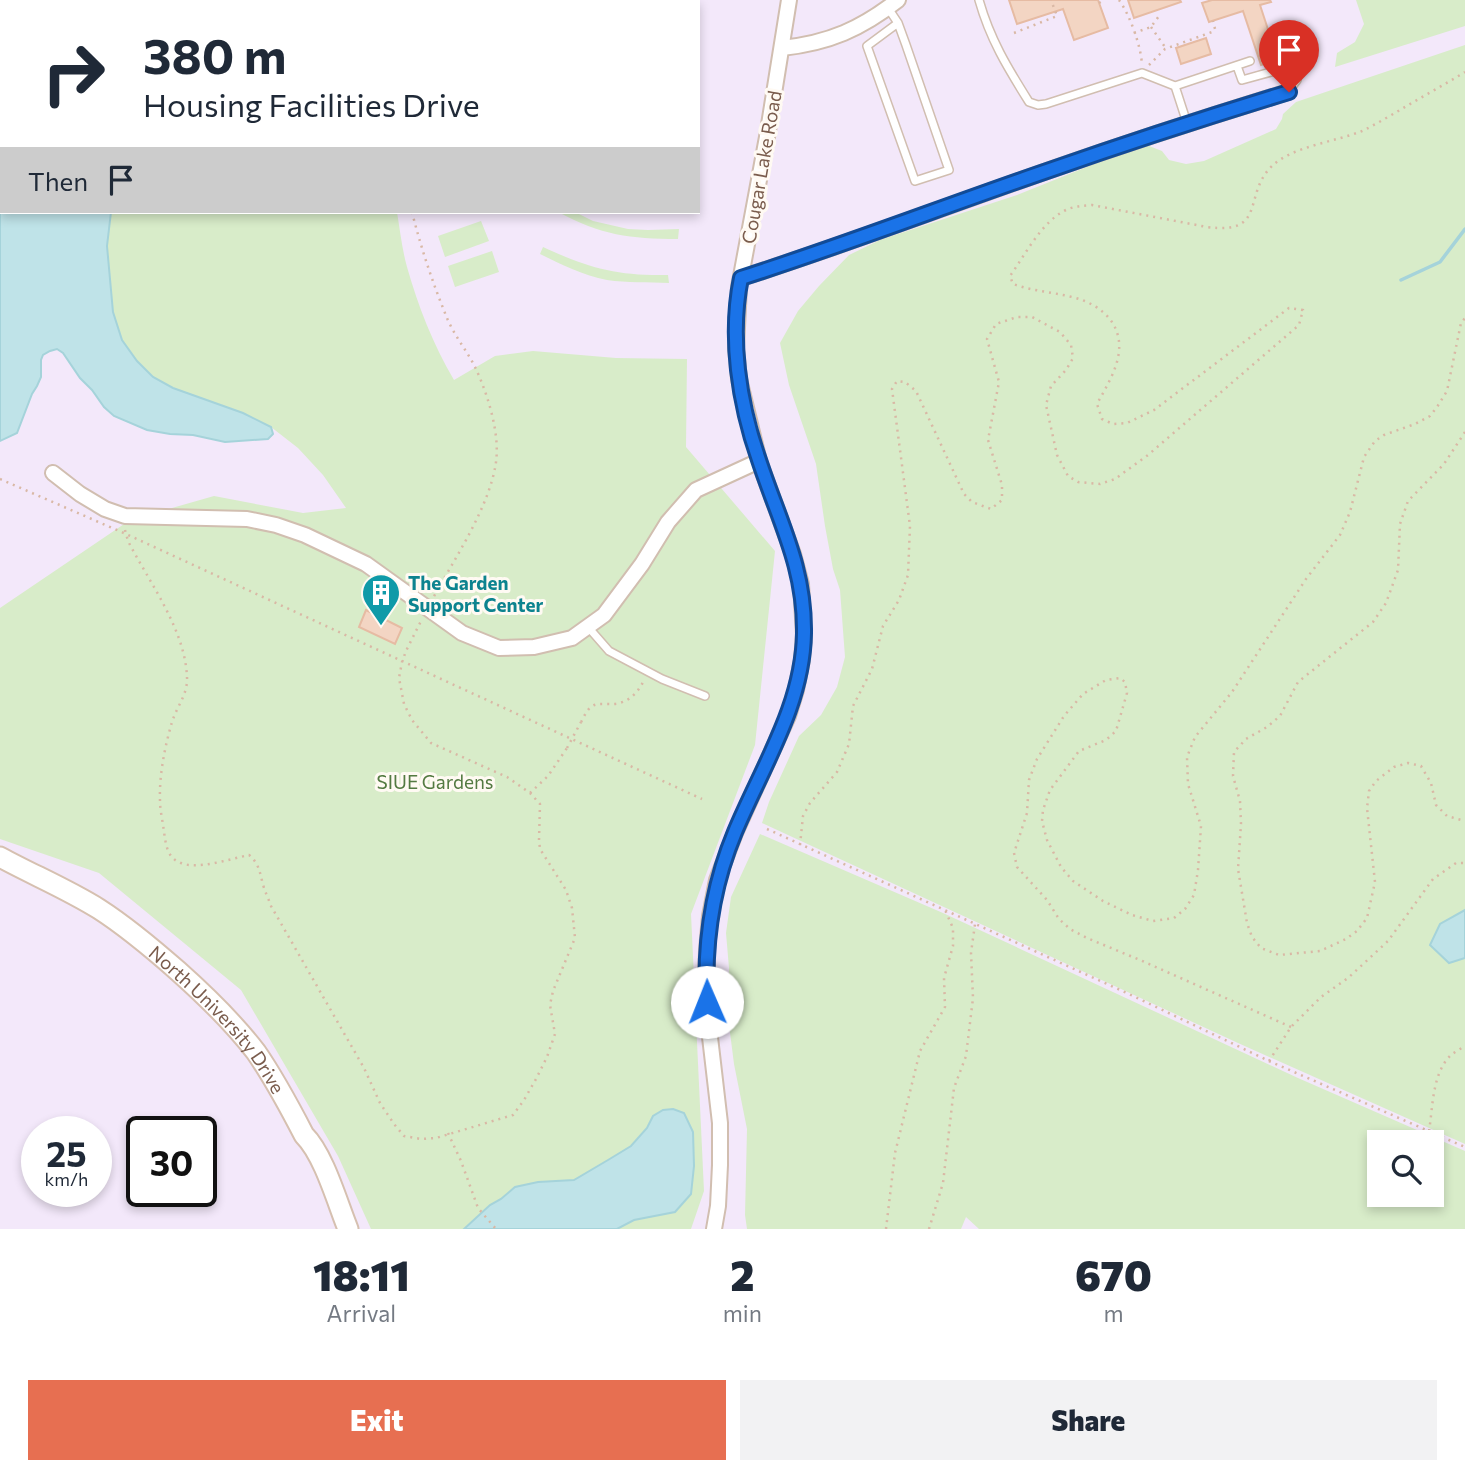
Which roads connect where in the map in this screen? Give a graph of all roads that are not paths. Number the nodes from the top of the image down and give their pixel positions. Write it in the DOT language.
graph roads {
  1 [pos="789,0"];
  2 [pos="979,0"];
  3 [pos="893,4"];
  4 [pos="898,23"];
  5 [pos="782,48"];
  6 [pos="1250,61"];
  7 [pos="1237,66"];
  8 [pos="1175,86"];
  9 [pos="1289,92"];
  10 [pos="1187,123"];
  11 [pos="741,278"];
  12 [pos="759,461"];
  13 [pos="52,473"];
  14 [pos="588,627"];
  15 [pos="705,696"];
  16 [pos="0,857"];
  17 [pos="0,866"];
  18 [pos="22,869"];
  19 [pos="310,1142"];
  20 [pos="336,1229"];
  21 [pos="348,1229"];
  22 [pos="714,1229"];
  1 -- 5 [label="street, Cougar Lake Road"];
  2 -- 8 [label="lane"];
  3 -- 4 [label="lane"];
  3 -- 5 [label="street"];
  4 -- 4 [label="lane"];
  5 -- 11 [label="street, Cougar Lake Road"];
  6 -- 7 [label="lane"];
  7 -- 8 [label="lane"];
  7 -- 9 [label="lane"];
  8 -- 10 [label="lane"];
  9 -- 10 [label="street"];
  10 -- 11 [label="street"];
  11 -- 12 [label="street, Cougar Lake Road"];
  12 -- 14 [label="street"];
  12 -- 22 [label="street, Cougar Lake Road"];
  13 -- 14 [label="street"];
  14 -- 15 [label="lane"];
  16 -- 18 [label="main road, North University Drive"];
  17 -- 18 [label="main road, North University Drive"];
  18 -- 19 [label="main road, North University Drive"];
  19 -- 20 [label="main road"];
  19 -- 21 [label="main road, North University Drive"];
}
